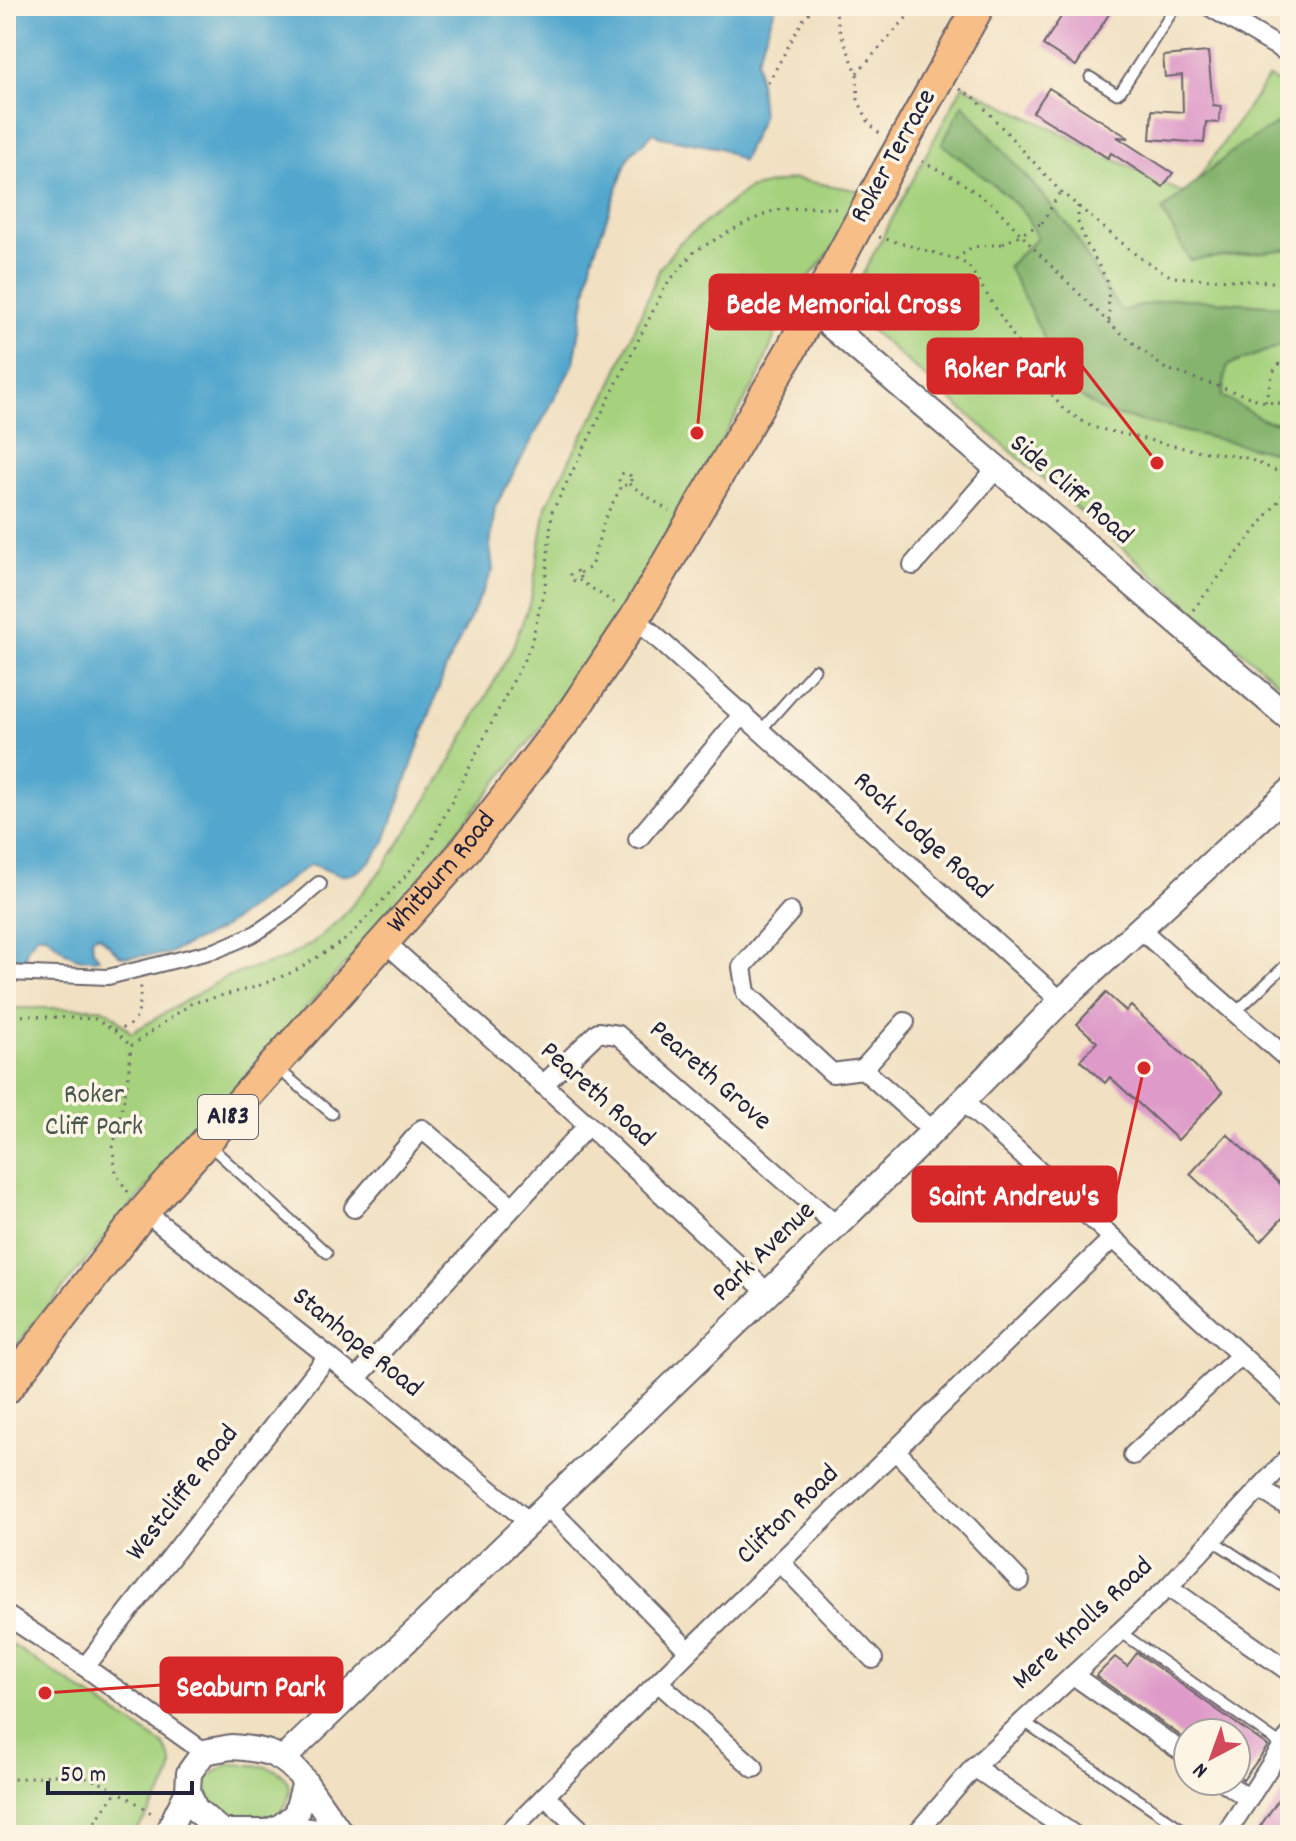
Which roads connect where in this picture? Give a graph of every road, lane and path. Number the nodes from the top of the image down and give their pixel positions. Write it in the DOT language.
graph roads {
  1 [pos="814,6"];
  2 [pos="835,6"];
  3 [pos="917,6"];
  4 [pos="979,6"];
  5 [pos="1176,6"];
  6 [pos="1209,6"];
  7 [pos="1290,54"];
  8 [pos="857,73"];
  9 [pos="940,76"];
  10 [pos="1090,77"];
  11 [pos="768,83"];
  12 [pos="886,141"];
  13 [pos="919,159"];
  14 [pos="1060,191"];
  15 [pos="1078,205"];
  16 [pos="847,223"];
  17 [pos="956,259"];
  18 [pos="1290,283"];
  19 [pos="811,309"];
  20 [pos="1109,323"];
  21 [pos="1290,351"];
  22 [pos="1265,402"];
  23 [pos="1290,404"];
  24 [pos="997,468"];
  25 [pos="1290,477"];
  26 [pos="629,484"];
  27 [pos="622,485"];
  28 [pos="1290,486"];
  29 [pos="678,517"];
  30 [pos="913,565"];
  31 [pos="580,573"];
  32 [pos="579,580"];
  33 [pos="629,613"];
  34 [pos="1180,625"];
  35 [pos="815,669"];
  36 [pos="743,714"];
  37 [pos="1290,719"];
  38 [pos="761,730"];
  39 [pos="1290,791"];
  40 [pos="638,839"];
  41 [pos="319,884"];
  42 [pos="790,912"];
  43 [pos="1140,929"];
  44 [pos="384,941"];
  45 [pos="1290,961"];
  46 [pos="143,969"];
  47 [pos="6,973"];
  48 [pos="1061,1001"];
  49 [pos="1235,1013"];
  50 [pos="6,1015"];
  51 [pos="905,1022"];
  52 [pos="114,1030"];
  53 [pos="131,1046"];
  54 [pos="1290,1061"];
  55 [pos="274,1065"];
  56 [pos="863,1069"];
  57 [pos="543,1085"];
  58 [pos="963,1101"];
  59 [pos="332,1114"];
  60 [pos="588,1125"];
  61 [pos="933,1131"];
  62 [pos="206,1142"];
  63 [pos="513,1207"];
  64 [pos="354,1208"];
  65 [pos="144,1211"];
  66 [pos="837,1226"];
  67 [pos="1113,1238"];
  68 [pos="327,1253"];
  69 [pos="768,1293"];
  70 [pos="1241,1355"];
  71 [pos="328,1356"];
  72 [pos="356,1379"];
  73 [pos="6,1389"];
  74 [pos="1290,1400"];
  75 [pos="896,1451"];
  76 [pos="1133,1455"];
  77 [pos="1290,1456"];
  78 [pos="1260,1489"];
  79 [pos="1290,1508"];
  80 [pos="538,1514"];
  81 [pos="1212,1540"];
  82 [pos="781,1563"];
  83 [pos="1020,1581"];
  84 [pos="1168,1587"];
  85 [pos="1290,1591"];
  86 [pos="6,1615"];
  87 [pos="1119,1631"];
  88 [pos="689,1651"];
  89 [pos="873,1659"];
  90 [pos="85,1667"];
  91 [pos="1290,1672"];
  92 [pos="1073,1675"];
  93 [pos="659,1683"];
  94 [pos="1023,1721"];
  95 [pos="1287,1741"];
  96 [pos="1172,1745"];
  97 [pos="204,1752"];
  98 [pos="283,1759"];
  99 [pos="974,1767"];
  100 [pos="754,1768"];
  101 [pos="6,1780"];
  102 [pos="305,1782"];
  103 [pos="188,1791"];
  104 [pos="117,1792"];
  105 [pos="545,1796"];
  106 [pos="1246,1797"];
  107 [pos="1249,1799"];
  108 [pos="280,1827"];
  109 [pos="168,1830"];
  110 [pos="220,1833"];
  111 [pos="923,1833"];
  112 [pos="86,1835"];
  113 [pos="340,1835"];
  114 [pos="506,1835"];
  115 [pos="586,1835"];
  116 [pos="1074,1835"];
  117 [pos="1191,1835"];
  118 [pos="1225,1835"];
  1 -- 11 [label="path"];
  2 -- 8 [label="path"];
  3 -- 8 [label="path"];
  4 -- 9 [label="main road, Roker Terrace / A183"];
  5 -- 10 [label="lane"];
  6 -- 7 [label="street"];
  8 -- 12 [label="path"];
  9 -- 14 [label="path"];
  9 -- 16 [label="main road, Roker Terrace / A183, bridge"];
  13 -- 20 [label="path"];
  14 -- 15 [label="path"];
  14 -- 17 [label="path, bridge"];
  15 -- 18 [label="path"];
  15 -- 20 [label="path"];
  16 -- 17 [label="path"];
  16 -- 19 [label="main road, Roker Terrace / A183"];
  16 -- 53 [label="path"];
  17 -- 25 [label="path"];
  19 -- 24 [label="street, Side Cliff Road"];
  19 -- 33 [label="main road, Whitburn Road / A183"];
  20 -- 22 [label="path"];
  21 -- 22 [label="path"];
  22 -- 23 [label="path"];
  24 -- 30 [label="street"];
  24 -- 34 [label="street, Side Cliff Road"];
  26 -- 27 [label="path"];
  26 -- 27 [label="path"];
  26 -- 29 [label="path"];
  27 -- 31 [label="path"];
  28 -- 34 [label="path"];
  31 -- 32 [label="path"];
  31 -- 32 [label="path"];
  32 -- 33 [label="path"];
  33 -- 36 [label="street, Rock Lodge Road"];
  33 -- 44 [label="main road, Whitburn Road / A183"];
  34 -- 37 [label="street, Side Cliff Road"];
  35 -- 38 [label="lane"];
  36 -- 38 [label="street, Rock Lodge Road"];
  36 -- 40 [label="street"];
  38 -- 48 [label="street, Rock Lodge Road"];
  39 -- 43 [label="street, Park Avenue"];
  41 -- 46 [label="street"];
  42 -- 56 [label="street"];
  43 -- 48 [label="street, Park Avenue"];
  43 -- 49 [label="street"];
  44 -- 55 [label="main road, Whitburn Road / A183"];
  44 -- 57 [label="street, Peareth Road"];
  45 -- 49 [label="lane"];
  46 -- 47 [label="street"];
  46 -- 52 [label="path"];
  48 -- 58 [label="street, Park Avenue"];
  49 -- 54 [label="street"];
  50 -- 52 [label="path"];
  51 -- 56 [label="street"];
  52 -- 53 [label="path"];
  53 -- 65 [label="path"];
  55 -- 59 [label="lane"];
  55 -- 62 [label="main road, Whitburn Road / A183"];
  56 -- 61 [label="street"];
  57 -- 60 [label="street, Peareth Road"];
  57 -- 66 [label="street, Peareth Grove"];
  58 -- 61 [label="street, Park Avenue"];
  58 -- 67 [label="street"];
  60 -- 63 [label="street"];
  60 -- 69 [label="street, Peareth Road"];
  61 -- 66 [label="street, Park Avenue"];
  62 -- 65 [label="main road, Whitburn Road / A183"];
  62 -- 68 [label="lane"];
  63 -- 64 [label="street"];
  63 -- 72 [label="street"];
  65 -- 71 [label="street, Stanhope Road"];
  65 -- 73 [label="main road, Whitburn Road / A183"];
  66 -- 69 [label="street, Park Avenue"];
  67 -- 70 [label="street"];
  67 -- 75 [label="street, Clifton Road"];
  69 -- 80 [label="street, Park Avenue"];
  70 -- 74 [label="street"];
  70 -- 76 [label="street"];
  71 -- 72 [label="street, Stanhope Road"];
  71 -- 90 [label="street, Westcliffe Road"];
  72 -- 80 [label="street, Stanhope Road"];
  75 -- 82 [label="street, Clifton Road"];
  75 -- 83 [label="street"];
  77 -- 78 [label="street, Mere Knolls Road"];
  78 -- 79 [label="street"];
  78 -- 81 [label="street, Mere Knolls Road"];
  80 -- 88 [label="street, Stanhope Road"];
  80 -- 98 [label="street, Park Avenue"];
  81 -- 84 [label="street, Mere Knolls Road"];
  81 -- 85 [label="lane"];
  82 -- 88 [label="street, Clifton Road"];
  82 -- 89 [label="street"];
  84 -- 87 [label="street, Mere Knolls Road"];
  84 -- 91 [label="street"];
  86 -- 90 [label="street"];
  87 -- 92 [label="street, Mere Knolls Road"];
  87 -- 95 [label="lane"];
  88 -- 93 [label="street, Clifton Road"];
  90 -- 97 [label="street"];
  92 -- 94 [label="street, Mere Knolls Road"];
  92 -- 96 [label="street"];
  93 -- 100 [label="street"];
  93 -- 105 [label="street, Clifton Road"];
  94 -- 99 [label="street, Mere Knolls Road"];
  94 -- 117 [label="lane"];
  95 -- 107 [label="street"];
  97 -- 98 [label="street"];
  97 -- 103 [label="street"];
  98 -- 102 [label="street"];
  99 -- 111 [label="street, Mere Knolls Road"];
  99 -- 116 [label="street"];
  101 -- 104 [label="path"];
  102 -- 108 [label="street"];
  102 -- 113 [label="street"];
  103 -- 109 [label="street"];
  103 -- 110 [label="street"];
  104 -- 109 [label="path"];
  104 -- 112 [label="path"];
  105 -- 114 [label="street, Clifton Road"];
  105 -- 115 [label="street"];
  106 -- 107 [label="street"];
  107 -- 118 [label="street"];
  108 -- 110 [label="street"];
  108 -- 113 [label="street"];
}
